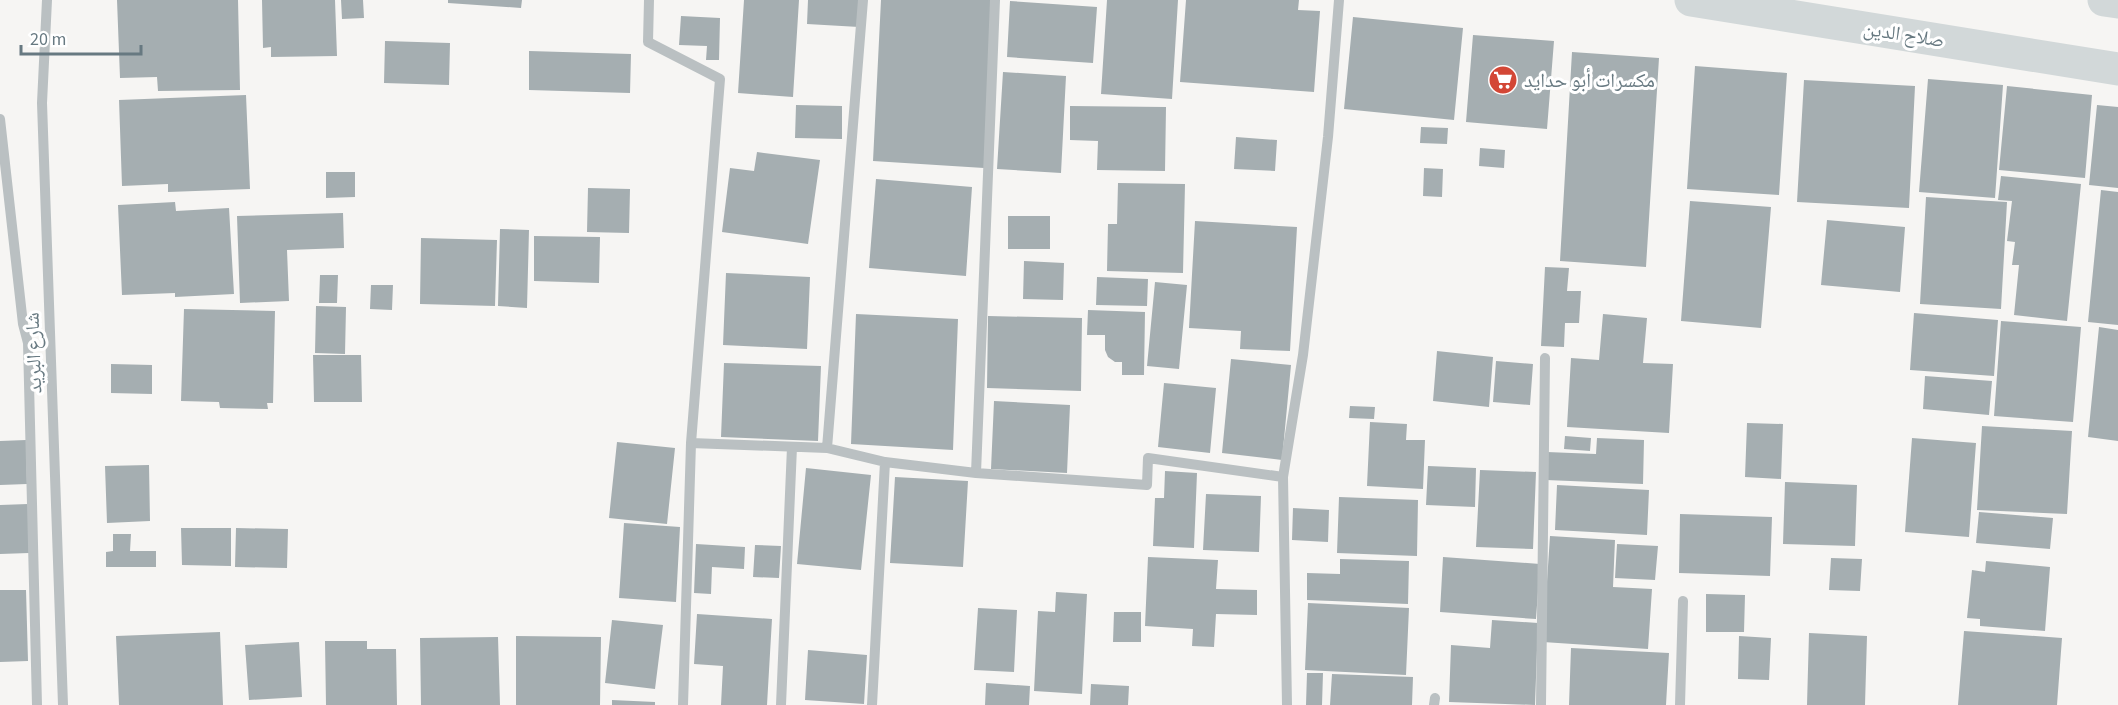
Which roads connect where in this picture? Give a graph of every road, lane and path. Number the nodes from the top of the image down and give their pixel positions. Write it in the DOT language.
graph roads {
  1 [pos="47,0"];
  2 [pos="649,0"];
  3 [pos="862,0"];
  4 [pos="995,0"];
  5 [pos="1339,0"];
  6 [pos="1691,0"];
  7 [pos="2104,0"];
  8 [pos="2118,3"];
  9 [pos="2118,69"];
  10 [pos="0,119"];
  11 [pos="1545,358"];
  12 [pos="691,443"];
  13 [pos="792,447"];
  14 [pos="827,448"];
  15 [pos="885,462"];
  16 [pos="975,473"];
  17 [pos="1283,477"];
  18 [pos="1683,601"];
  19 [pos="37,705"];
  20 [pos="63,705"];
  21 [pos="683,705"];
  22 [pos="781,705"];
  23 [pos="872,705"];
  24 [pos="1287,705"];
  25 [pos="1541,705"];
  26 [pos="1680,705"];
  1 -- 20 [label="street, شارع البريد"];
  2 -- 12 [label="street"];
  3 -- 14 [label="street"];
  4 -- 16 [label="street"];
  5 -- 17 [label="street"];
  6 -- 9 [label="highway, صلاح الدين"];
  7 -- 8 [label="highway"];
  10 -- 19 [label="street, شارع البريد"];
  11 -- 25 [label="street"];
  12 -- 13 [label="street"];
  12 -- 21 [label="street"];
  13 -- 14 [label="street"];
  13 -- 22 [label="street"];
  14 -- 15 [label="street"];
  15 -- 16 [label="street"];
  15 -- 23 [label="street"];
  16 -- 17 [label="street"];
  17 -- 24 [label="street"];
  18 -- 26 [label="street"];
}
